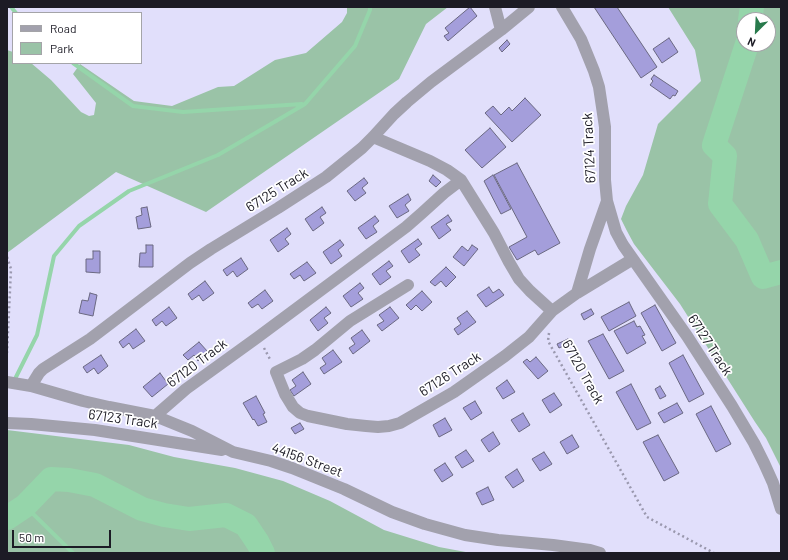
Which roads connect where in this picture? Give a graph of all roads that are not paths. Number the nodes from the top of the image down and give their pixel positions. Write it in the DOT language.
graph roads {
  1 [pos="496,7"];
  2 [pos="529,7"];
  3 [pos="562,7"];
  4 [pos="501,30"];
  5 [pos="373,137"];
  6 [pos="461,180"];
  7 [pos="607,201"];
  8 [pos="634,259"];
  9 [pos="408,285"];
  10 [pos="577,293"];
  11 [pos="552,311"];
  12 [pos="7,382"];
  13 [pos="31,386"];
  14 [pos="155,416"];
  15 [pos="7,423"];
  16 [pos="233,452"];
  17 [pos="781,509"];
  18 [pos="600,553"];
  1 -- 4 [label="street"];
  2 -- 4 [label="street, 67125 Track"];
  3 -- 7 [label="street, 67124 Track"];
  4 -- 5 [label="street, 67125 Track"];
  5 -- 6 [label="street"];
  5 -- 13 [label="street, 67125 Track"];
  6 -- 11 [label="street"];
  6 -- 14 [label="street, 67120 Track"];
  7 -- 8 [label="street, 67127 Track"];
  7 -- 10 [label="street, 67124 Track"];
  8 -- 10 [label="street, 67126 Track"];
  8 -- 17 [label="street, 67127 Track"];
  9 -- 11 [label="street, 67126 Track"];
  10 -- 11 [label="street, 67126 Track"];
  12 -- 13 [label="street, 44156 Street"];
  13 -- 14 [label="street, 44156 Street"];
  14 -- 16 [label="street, 44156 Street"];
  15 -- 16 [label="street, 67123 Track"];
  16 -- 18 [label="street, 44156 Street"];
}
